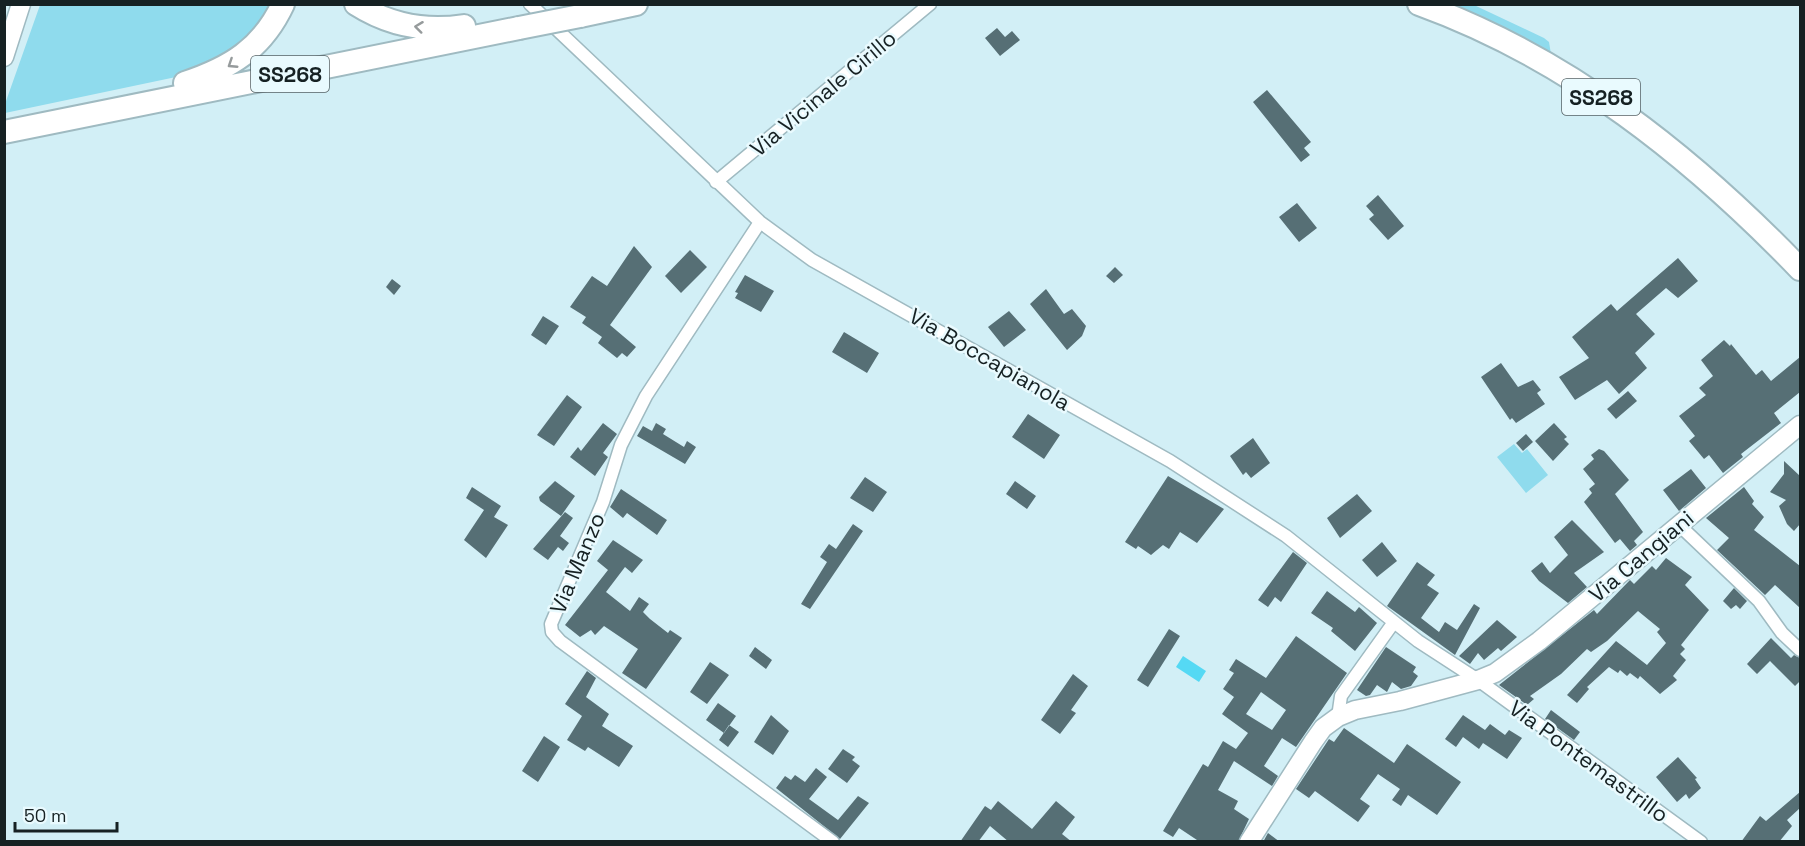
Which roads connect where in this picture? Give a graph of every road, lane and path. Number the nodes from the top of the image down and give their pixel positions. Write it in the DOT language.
graph roads {
  1 [pos="21,4"];
  2 [pos="283,4"];
  3 [pos="356,4"];
  4 [pos="530,4"];
  5 [pos="636,4"];
  6 [pos="930,4"];
  7 [pos="1419,4"];
  8 [pos="519,28"];
  9 [pos="4,57"];
  10 [pos="61,121"];
  11 [pos="4,132"];
  12 [pos="716,182"];
  13 [pos="760,222"];
  14 [pos="1800,269"];
  15 [pos="1800,425"];
  16 [pos="1678,524"];
  17 [pos="1394,622"];
  18 [pos="1800,650"];
  19 [pos="1478,680"];
  20 [pos="1338,717"];
  21 [pos="833,842"];
  22 [pos="1249,842"];
  23 [pos="1701,842"];
  1 -- 9 [label="street"];
  2 -- 10 [label="highway, one-way"];
  8 -- 3 [label="highway, one-way"];
  4 -- 12 [label="street, Via Boccapianola"];
  5 -- 8 [label="highway, SS268, bridge"];
  6 -- 12 [label="street, Via Vicinale Cirillo"];
  7 -- 14 [label="highway, SS268"];
  8 -- 10 [label="highway, SS268"];
  10 -- 11 [label="highway, SS268"];
  12 -- 13 [label="street, Via Boccapianola"];
  13 -- 17 [label="street, Via Boccapianola"];
  13 -- 21 [label="street, Via Manzo"];
  15 -- 16 [label="street, Via Cangiani"];
  16 -- 18 [label="street"];
  16 -- 19 [label="street, Via Cangiani"];
  17 -- 19 [label="street, Via Boccapianola"];
  17 -- 20 [label="street"];
  19 -- 20 [label="street, Via Cangiani"];
  19 -- 23 [label="street, Via Pontemastrillo"];
  20 -- 22 [label="street"];
}
